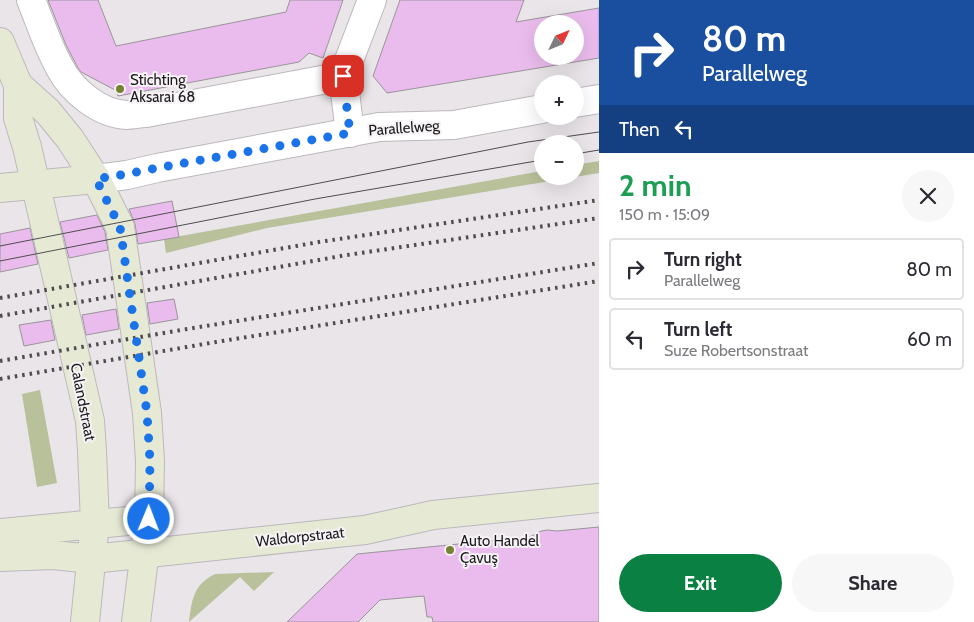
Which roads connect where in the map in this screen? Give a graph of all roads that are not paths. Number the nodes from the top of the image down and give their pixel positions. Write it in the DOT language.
graph roads {
  1 [pos="31,0"];
  2 [pos="372,0"];
  3 [pos="0,42"];
  4 [pos="343,76"];
  5 [pos="18,85"];
  6 [pos="599,99"];
  7 [pos="584,102"];
  8 [pos="534,110"];
  9 [pos="350,133"];
  10 [pos="96,179"];
  11 [pos="35,186"];
  12 [pos="0,188"];
  13 [pos="599,498"];
  14 [pos="149,519"];
  15 [pos="95,523"];
  16 [pos="0,533"];
  17 [pos="144,553"];
  18 [pos="0,557"];
  19 [pos="92,559"];
  20 [pos="85,622"];
  21 [pos="136,622"];
  1 -- 4 [label="street"];
  2 -- 4 [label="street"];
  3 -- 5 [label="main road"];
  4 -- 9 [label="street"];
  5 -- 10 [label="main road"];
  5 -- 11 [label="main road, Calandstraat"];
  6 -- 7 [label="street"];
  8 -- 9 [label="street, Parallelweg"];
  9 -- 10 [label="street, Parallelweg"];
  10 -- 11 [label="main road, Parallelweg"];
  10 -- 14 [label="main road"];
  11 -- 12 [label="main road, Parallelweg"];
  11 -- 15 [label="main road, Calandstraat"];
  13 -- 17 [label="main road, Waldorpstraat"];
  14 -- 15 [label="main road"];
  14 -- 17 [label="main road"];
  15 -- 16 [label="main road"];
  15 -- 19 [label="main road, Calandstraat"];
  17 -- 19 [label="main road, Waldorpstraat"];
  17 -- 21 [label="main road"];
  18 -- 19 [label="main road, Waldorpstraat"];
  19 -- 20 [label="main road, Calandstraat"];
}
